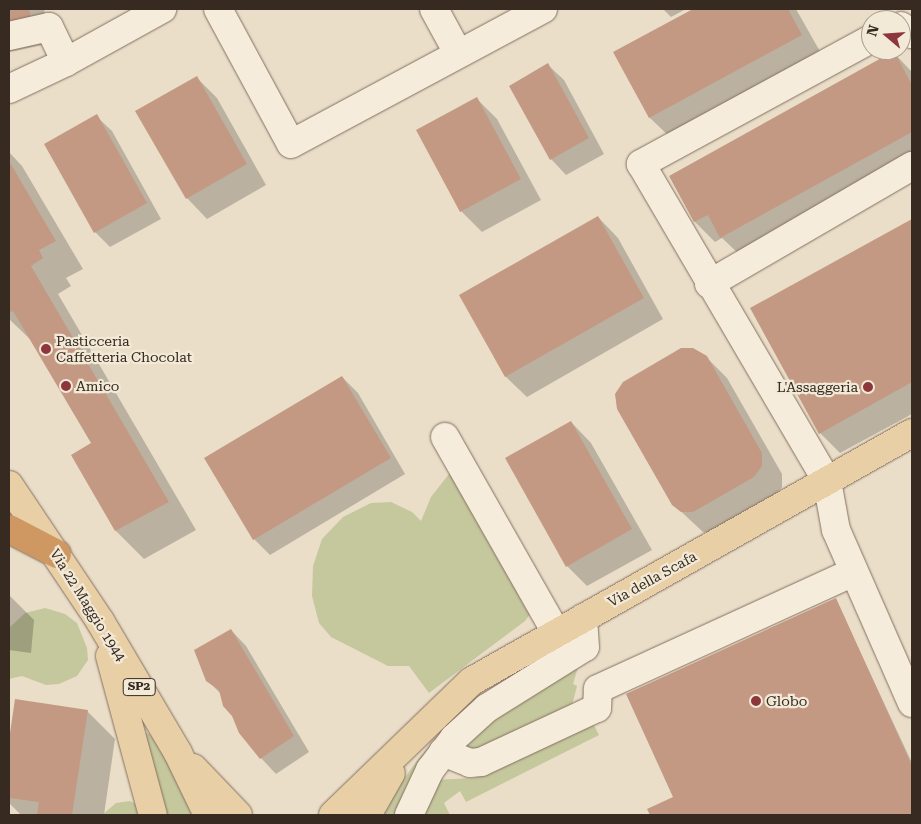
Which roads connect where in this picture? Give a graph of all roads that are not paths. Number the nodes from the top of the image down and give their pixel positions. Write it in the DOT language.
graph roads {
  1 [pos="162,9"];
  2 [pos="218,9"];
  3 [pos="434,9"];
  4 [pos="543,9"];
  5 [pos="9,36"];
  6 [pos="861,44"];
  7 [pos="458,53"];
  8 [pos="66,62"];
  9 [pos="9,89"];
  10 [pos="912,166"];
  11 [pos="709,284"];
  12 [pos="912,433"];
  13 [pos="446,437"];
  14 [pos="827,481"];
  15 [pos="9,485"];
  16 [pos="9,529"];
  17 [pos="57,554"];
  18 [pos="854,572"];
  19 [pos="583,618"];
  20 [pos="100,621"];
  21 [pos="556,632"];
  22 [pos="912,703"];
  23 [pos="407,747"];
  24 [pos="443,752"];
  25 [pos="178,753"];
  26 [pos="144,779"];
  27 [pos="143,815"];
  28 [pos="153,815"];
  29 [pos="208,815"];
  30 [pos="238,815"];
  31 [pos="333,815"];
  32 [pos="367,815"];
  33 [pos="409,815"];
  1 -- 8 [label="street"];
  2 -- 7 [label="street"];
  3 -- 7 [label="street"];
  4 -- 7 [label="street"];
  5 -- 8 [label="street"];
  6 -- 11 [label="street"];
  8 -- 9 [label="street"];
  10 -- 11 [label="street"];
  11 -- 14 [label="street"];
  12 -- 14 [label="main road, Via della Scafa"];
  13 -- 21 [label="street"];
  14 -- 18 [label="street"];
  14 -- 19 [label="main road, Via della Scafa"];
  15 -- 17 [label="main road, Via 22 Maggio 1944 / SP2"];
  16 -- 17 [label="highway"];
  17 -- 20 [label="main road, Via 22 Maggio 1944 / SP2"];
  18 -- 22 [label="street"];
  18 -- 24 [label="street"];
  19 -- 21 [label="main road, Via della Scafa"];
  19 -- 24 [label="street"];
  20 -- 25 [label="main road, Via 22 Maggio 1944 / SP2"];
  20 -- 26 [label="main road"];
  21 -- 23 [label="main road, Via della Scafa"];
  23 -- 31 [label="main road, Via della Scafa"];
  23 -- 32 [label="main road, Via della Scafa"];
  24 -- 33 [label="street"];
  25 -- 29 [label="main road, Via 22 Maggio 1944 / SP2"];
  25 -- 30 [label="main road, Via 22 Maggio 1944 / SP2"];
  26 -- 27 [label="street"];
  26 -- 28 [label="main road"];
}
